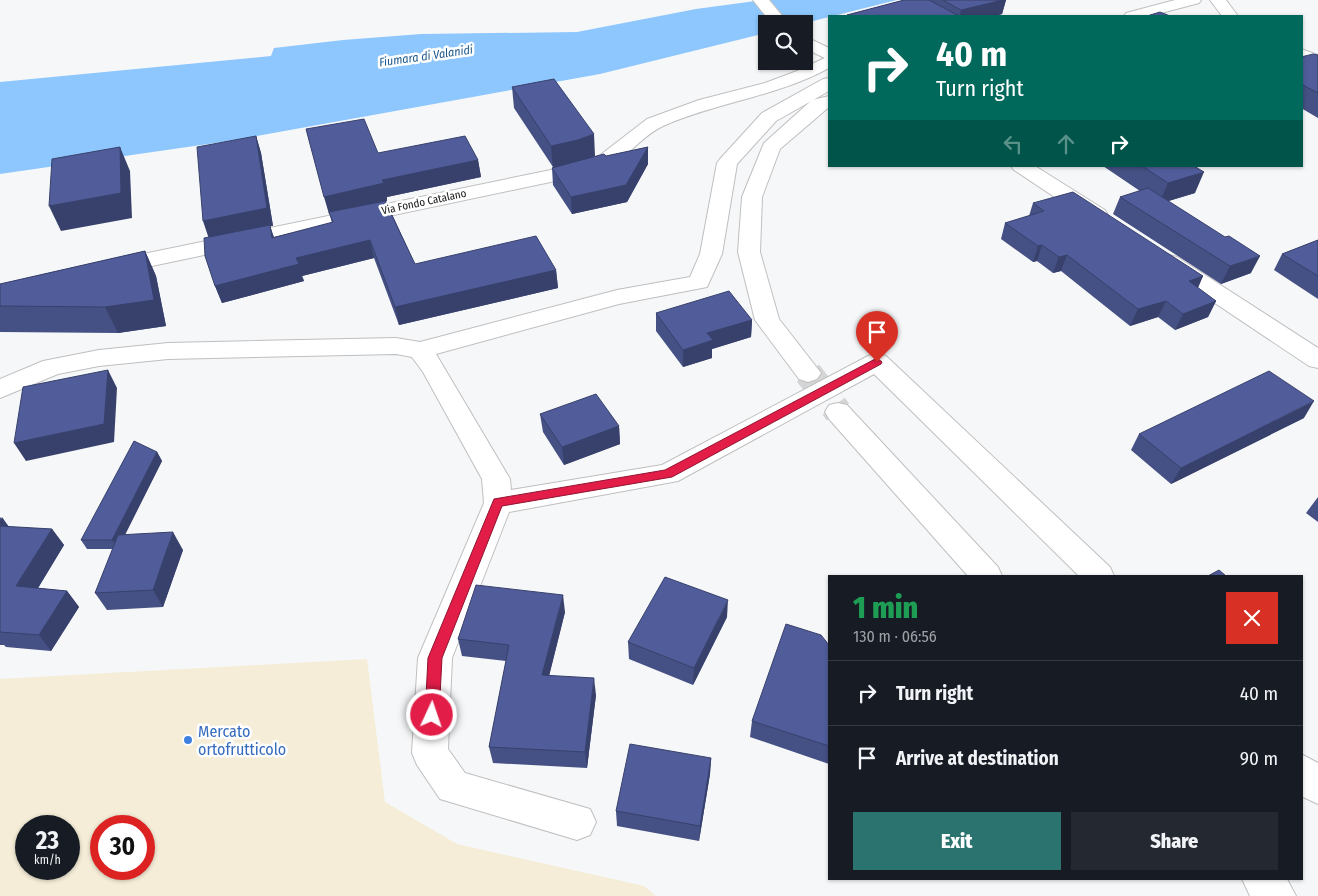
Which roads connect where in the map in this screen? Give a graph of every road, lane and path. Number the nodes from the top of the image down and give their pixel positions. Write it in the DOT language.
graph roads {
  1 [pos="761,0"];
  2 [pos="1193,0"];
  3 [pos="1218,0"];
  4 [pos="774,15"];
  5 [pos="1136,15"];
  6 [pos="1229,15"];
  7 [pos="813,46"];
  8 [pos="828,54"];
  9 [pos="1303,55"];
  10 [pos="1318,61"];
  11 [pos="828,62"];
  12 [pos="828,83"];
  13 [pos="828,101"];
  14 [pos="1023,167"];
  15 [pos="1112,225"];
  16 [pos="1153,252"];
  17 [pos="98,270"];
  18 [pos="420,350"];
  19 [pos="1318,360"];
  20 [pos="808,373"];
  21 [pos="0,388"];
  22 [pos="838,412"];
  23 [pos="498,503"];
  24 [pos="987,575"];
  25 [pos="1098,575"];
  26 [pos="1303,773"];
  27 [pos="1318,787"];
  28 [pos="577,822"];
  29 [pos="1262,880"];
  30 [pos="1276,896"];
  1 -- 4 [label="street"];
  2 -- 5 [label="street"];
  3 -- 6 [label="street"];
  7 -- 8 [label="street"];
  9 -- 10 [label="street"];
  11 -- 17 [label="street, Via Fondo Catalano"];
  12 -- 18 [label="street"];
  13 -- 20 [label="street"];
  14 -- 15 [label="street"];
  16 -- 19 [label="street"];
  18 -- 21 [label="street"];
  18 -- 23 [label="street"];
  22 -- 24 [label="street"];
  23 -- 25 [label="street"];
  23 -- 28 [label="street"];
  26 -- 27 [label="street"];
  29 -- 30 [label="street"];
}
